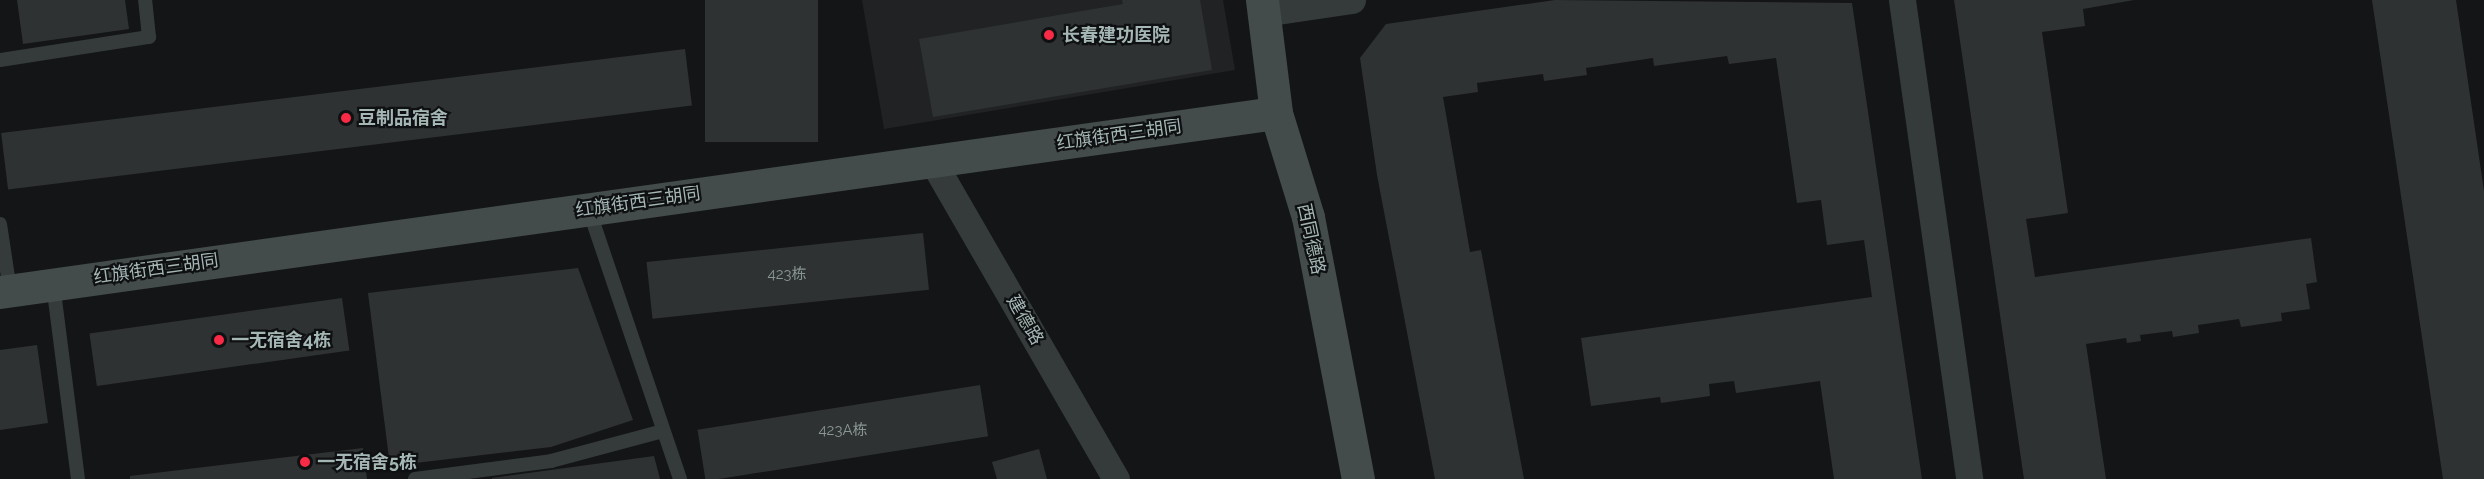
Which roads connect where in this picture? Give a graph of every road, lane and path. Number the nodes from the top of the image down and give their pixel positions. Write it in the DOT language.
graph roads {
  1 [pos="145,0"];
  2 [pos="1352,0"];
  3 [pos="1902,0"];
  4 [pos="1263,6"];
  5 [pos="0,60"];
  6 [pos="1276,113"];
  7 [pos="933,162"];
  8 [pos="589,208"];
  9 [pos="0,224"];
  10 [pos="53,284"];
  11 [pos="5,291"];
  12 [pos="663,431"];
  13 [pos="78,479"];
  14 [pos="416,479"];
  15 [pos="680,479"];
  16 [pos="1116,479"];
  17 [pos="1358,479"];
  18 [pos="1969,479"];
  1 -- 5 [label="lane"];
  2 -- 4 [label="street"];
  3 -- 18 [label="street"];
  4 -- 6 [label="street, 西同德路"];
  6 -- 7 [label="street, 红旗街西三胡同"];
  6 -- 17 [label="street, 西同德路"];
  7 -- 8 [label="street, 红旗街西三胡同"];
  7 -- 16 [label="street, 建德路"];
  8 -- 10 [label="street, 红旗街西三胡同"];
  8 -- 12 [label="lane"];
  9 -- 11 [label="lane"];
  10 -- 11 [label="street, 红旗街西三胡同"];
  10 -- 13 [label="lane"];
  12 -- 14 [label="lane"];
  12 -- 15 [label="lane"];
}
